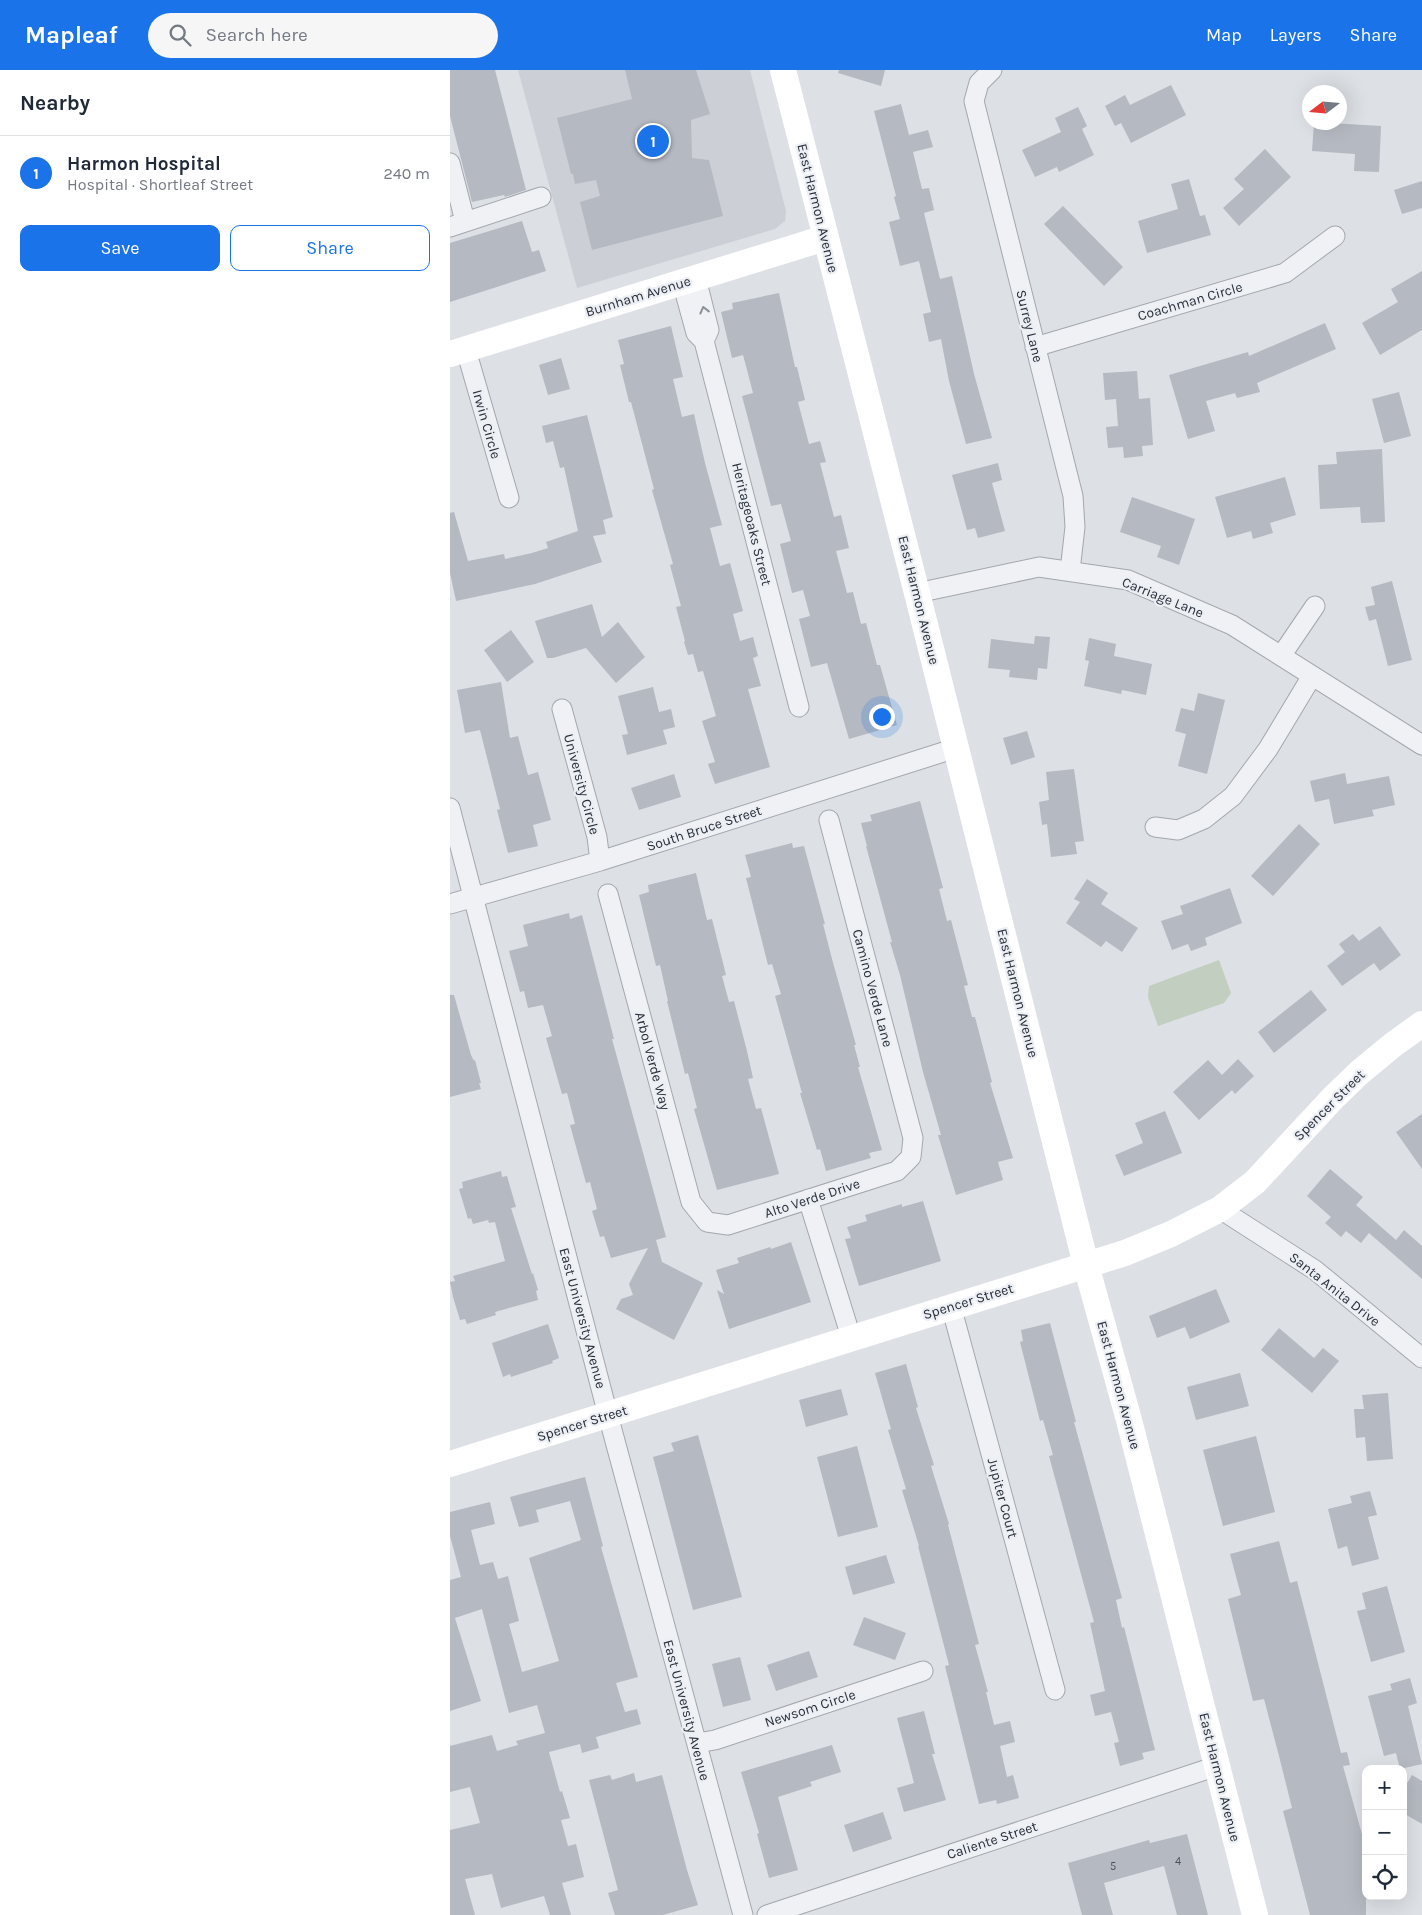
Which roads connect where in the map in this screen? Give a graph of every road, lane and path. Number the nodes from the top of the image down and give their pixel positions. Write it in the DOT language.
graph roads {
  1 [pos="783,70"];
  2 [pos="986,77"];
  3 [pos="450,163"];
  4 [pos="541,197"];
  5 [pos="458,224"];
  6 [pos="1335,236"];
  7 [pos="825,238"];
  8 [pos="689,280"];
  9 [pos="1036,347"];
  10 [pos="458,352"];
  11 [pos="509,498"];
  12 [pos="1070,570"];
  13 [pos="917,593"];
  14 [pos="1315,606"];
  15 [pos="1281,656"];
  16 [pos="1312,676"];
  17 [pos="799,707"];
  18 [pos="562,709"];
  19 [pos="1422,745"];
  20 [pos="956,748"];
  21 [pos="450,808"];
  22 [pos="829,820"];
  23 [pos="1155,826"];
  24 [pos="600,861"];
  25 [pos="608,894"];
  26 [pos="474,896"];
  27 [pos="450,904"];
  28 [pos="1422,1024"];
  29 [pos="911,1157"];
  30 [pos="808,1199"];
  31 [pos="1220,1209"];
  32 [pos="708,1222"];
  33 [pos="1086,1265"];
  34 [pos="951,1306"];
  35 [pos="851,1337"];
  36 [pos="1422,1358"];
  37 [pos="608,1415"];
  38 [pos="450,1464"];
  39 [pos="923,1671"];
  40 [pos="1054,1690"];
  41 [pos="697,1743"];
  42 [pos="1217,1766"];
  43 [pos="743,1915"];
  44 [pos="768,1915"];
  45 [pos="1255,1915"];
  1 -- 7 [label="main road, East Harmon Avenue"];
  2 -- 9 [label="street, Surrey Lane"];
  3 -- 5 [label="street"];
  4 -- 5 [label="street"];
  6 -- 9 [label="street, Coachman Circle"];
  7 -- 8 [label="main road, Burnham Avenue"];
  7 -- 13 [label="main road, East Harmon Avenue"];
  8 -- 10 [label="main road, Burnham Avenue"];
  8 -- 17 [label="street, Heritageoaks Street"];
  9 -- 12 [label="street, Surrey Lane"];
  10 -- 11 [label="street, Irwin Circle"];
  12 -- 13 [label="street, Carriage Lane"];
  12 -- 15 [label="street, Carriage Lane"];
  13 -- 20 [label="main road, East Harmon Avenue"];
  14 -- 15 [label="street"];
  15 -- 16 [label="street, Carriage Lane"];
  16 -- 19 [label="street, Carriage Lane"];
  16 -- 23 [label="street"];
  18 -- 24 [label="street, University Circle"];
  20 -- 24 [label="street, South Bruce Street"];
  20 -- 33 [label="main road, East Harmon Avenue"];
  21 -- 26 [label="street, East University Avenue"];
  22 -- 29 [label="street, Camino Verde Lane"];
  24 -- 26 [label="street, South Bruce Street"];
  25 -- 32 [label="street, Arbol Verde Way"];
  26 -- 27 [label="street, South Bruce Street"];
  26 -- 37 [label="street, East University Avenue"];
  28 -- 31 [label="main road, Spencer Street"];
  29 -- 30 [label="street, Alto Verde Drive"];
  30 -- 32 [label="street, Alto Verde Drive"];
  30 -- 35 [label="street"];
  31 -- 33 [label="main road, Spencer Street"];
  31 -- 36 [label="street, Santa Anita Drive"];
  33 -- 34 [label="main road, Spencer Street"];
  33 -- 42 [label="main road, East Harmon Avenue"];
  34 -- 35 [label="main road, Spencer Street"];
  34 -- 40 [label="street, Jupiter Court"];
  35 -- 37 [label="main road, Spencer Street"];
  37 -- 38 [label="main road, Spencer Street"];
  37 -- 41 [label="street, East University Avenue"];
  39 -- 41 [label="street, Newsom Circle"];
  41 -- 43 [label="street, East University Avenue"];
  42 -- 44 [label="street, Caliente Street"];
  42 -- 45 [label="main road, East Harmon Avenue"];
}
